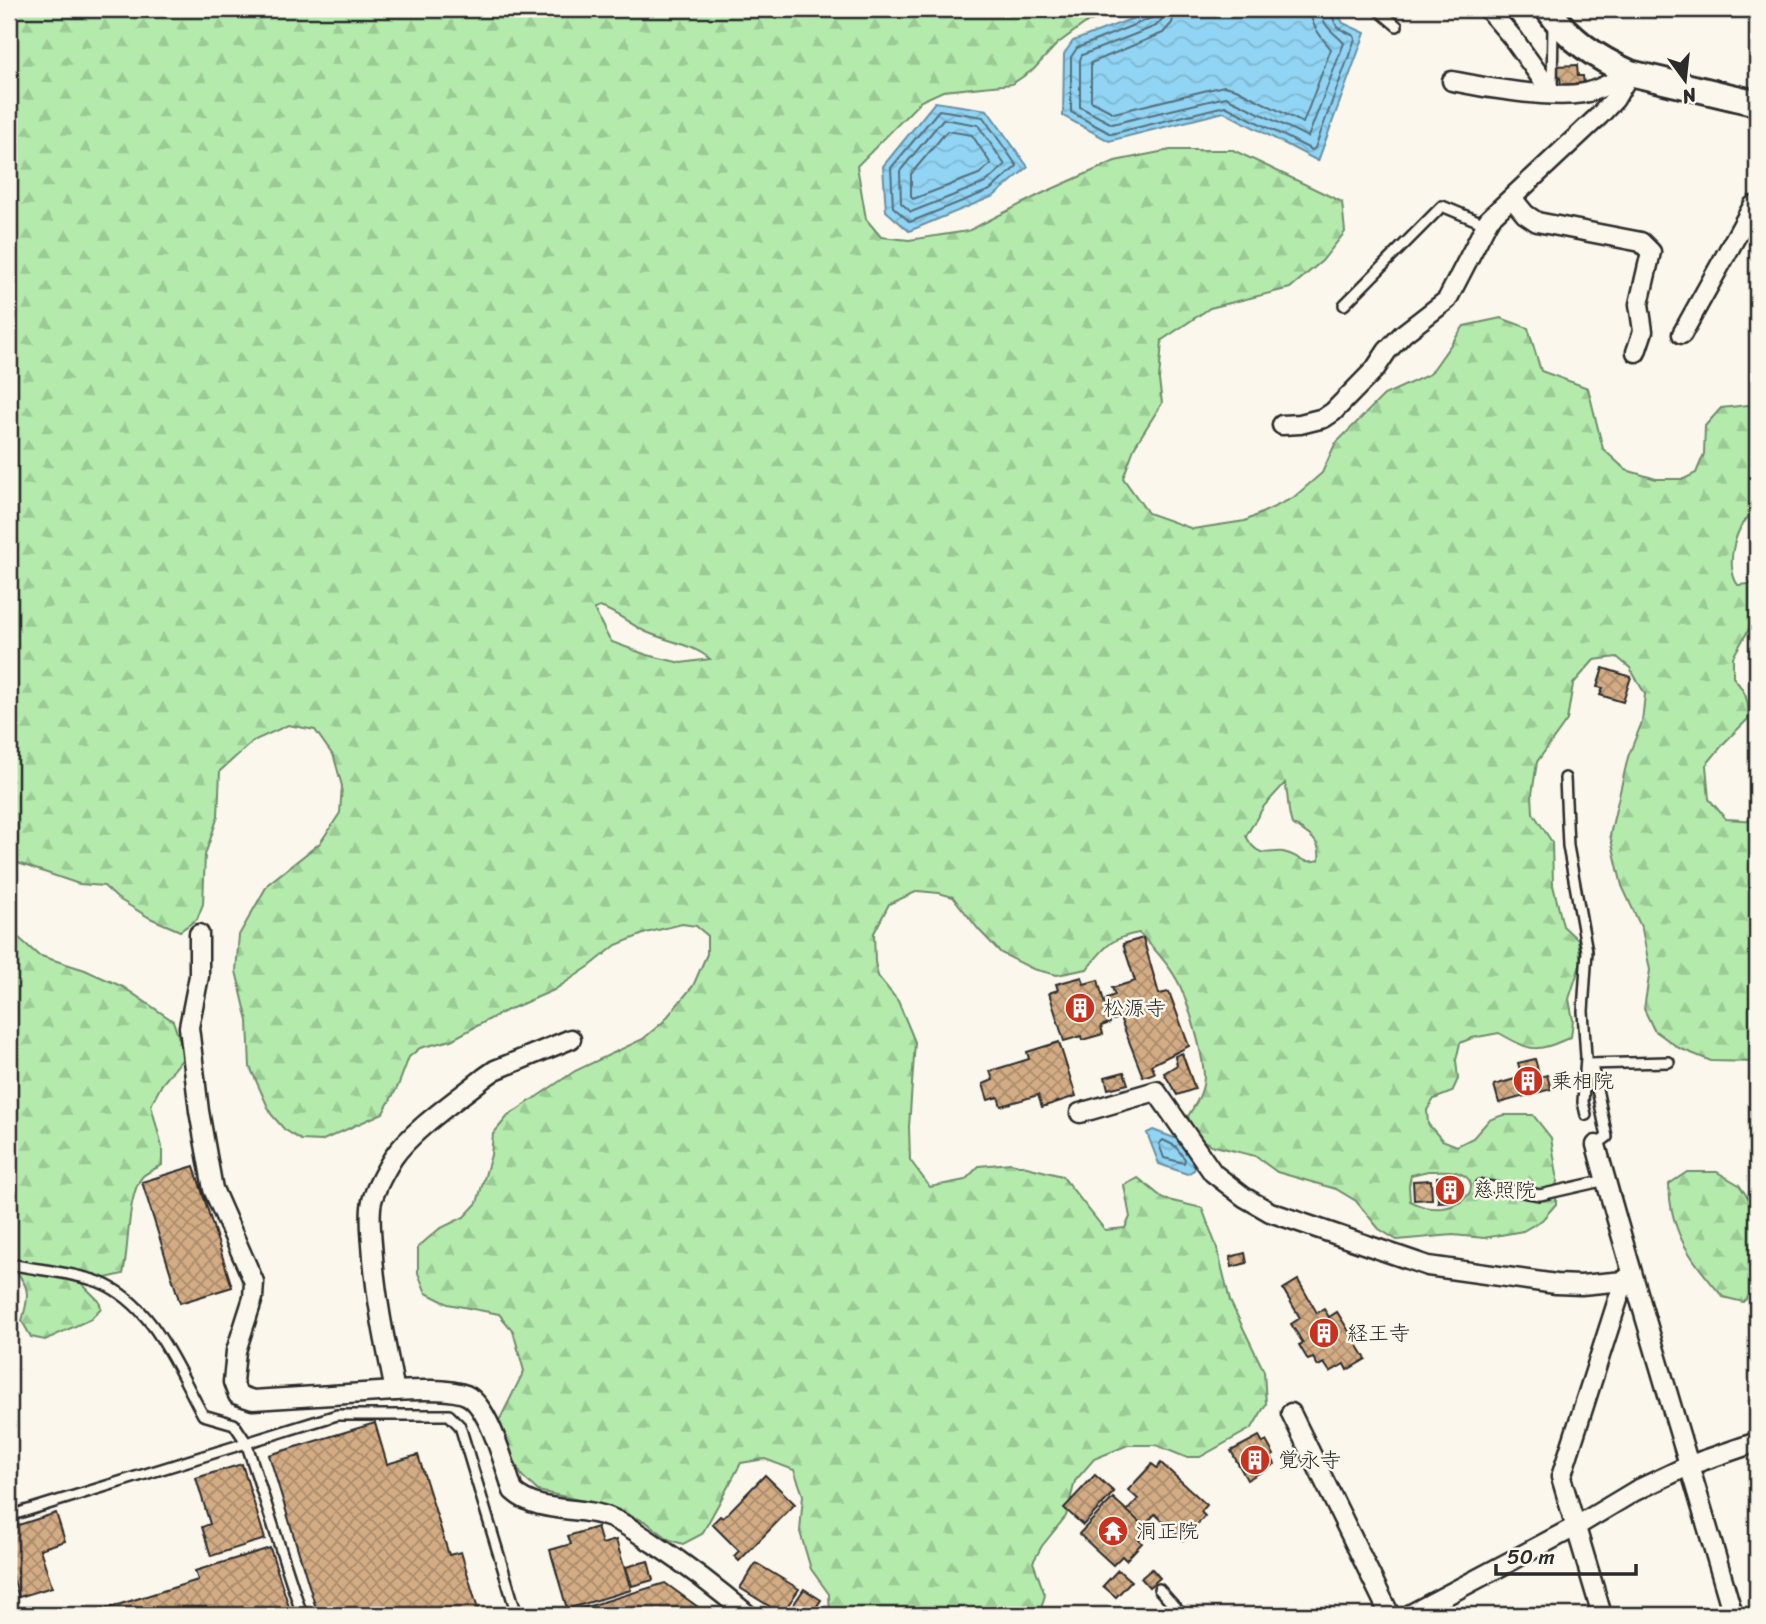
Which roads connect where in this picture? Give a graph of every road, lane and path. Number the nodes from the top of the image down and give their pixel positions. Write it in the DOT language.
graph roads {
  1 [pos="1377,9"];
  2 [pos="1488,9"];
  3 [pos="1550,13"];
  4 [pos="1397,26"];
  5 [pos="1630,73"];
  6 [pos="1452,81"];
  7 [pos="1552,93"];
  8 [pos="1757,103"];
  9 [pos="1512,198"];
  10 [pos="1757,206"];
  11 [pos="1485,224"];
  12 [pos="1344,305"];
  13 [pos="1682,334"];
  14 [pos="1636,352"];
  15 [pos="1282,425"];
  16 [pos="1565,778"];
  17 [pos="199,934"];
  18 [pos="571,1039"];
  19 [pos="1669,1062"];
  20 [pos="1589,1064"];
  21 [pos="1080,1112"];
  22 [pos="1586,1115"];
  23 [pos="1596,1145"];
  24 [pos="1606,1180"];
  25 [pos="1480,1185"];
  26 [pos="9,1264"];
  27 [pos="1627,1277"];
  28 [pos="396,1391"];
  29 [pos="1291,1413"];
  30 [pos="246,1442"];
  31 [pos="1757,1442"];
  32 [pos="1690,1465"];
  33 [pos="9,1516"];
  34 [pos="1575,1527"];
  35 [pos="1159,1589"];
  36 [pos="302,1615"];
  37 [pos="517,1615"];
  38 [pos="748,1615"];
  39 [pos="1182,1615"];
  40 [pos="1390,1615"];
  41 [pos="1409,1615"];
  42 [pos="1602,1615"];
  43 [pos="1733,1615"];
  1 -- 4 [label="lane"];
  2 -- 7 [label="street"];
  3 -- 5 [label="street"];
  3 -- 7 [label="lane"];
  5 -- 7 [label="street"];
  5 -- 8 [label="street"];
  5 -- 9 [label="street"];
  6 -- 7 [label="street"];
  9 -- 11 [label="street"];
  9 -- 14 [label="street"];
  10 -- 13 [label="street"];
  11 -- 12 [label="lane"];
  11 -- 15 [label="street"];
  16 -- 20 [label="lane"];
  17 -- 28 [label="street"];
  18 -- 28 [label="street"];
  19 -- 20 [label="lane"];
  20 -- 22 [label="lane"];
  20 -- 23 [label="lane"];
  21 -- 27 [label="street"];
  23 -- 24 [label="street"];
  24 -- 25 [label="lane"];
  24 -- 27 [label="street"];
  26 -- 30 [label="lane"];
  27 -- 32 [label="street"];
  27 -- 34 [label="street"];
  28 -- 38 [label="street"];
  29 -- 40 [label="street"];
  30 -- 33 [label="lane"];
  30 -- 36 [label="lane"];
  30 -- 37 [label="lane"];
  31 -- 32 [label="street"];
  32 -- 34 [label="street"];
  32 -- 43 [label="street"];
  34 -- 41 [label="street"];
  34 -- 42 [label="street"];
  35 -- 39 [label="lane"];
}
